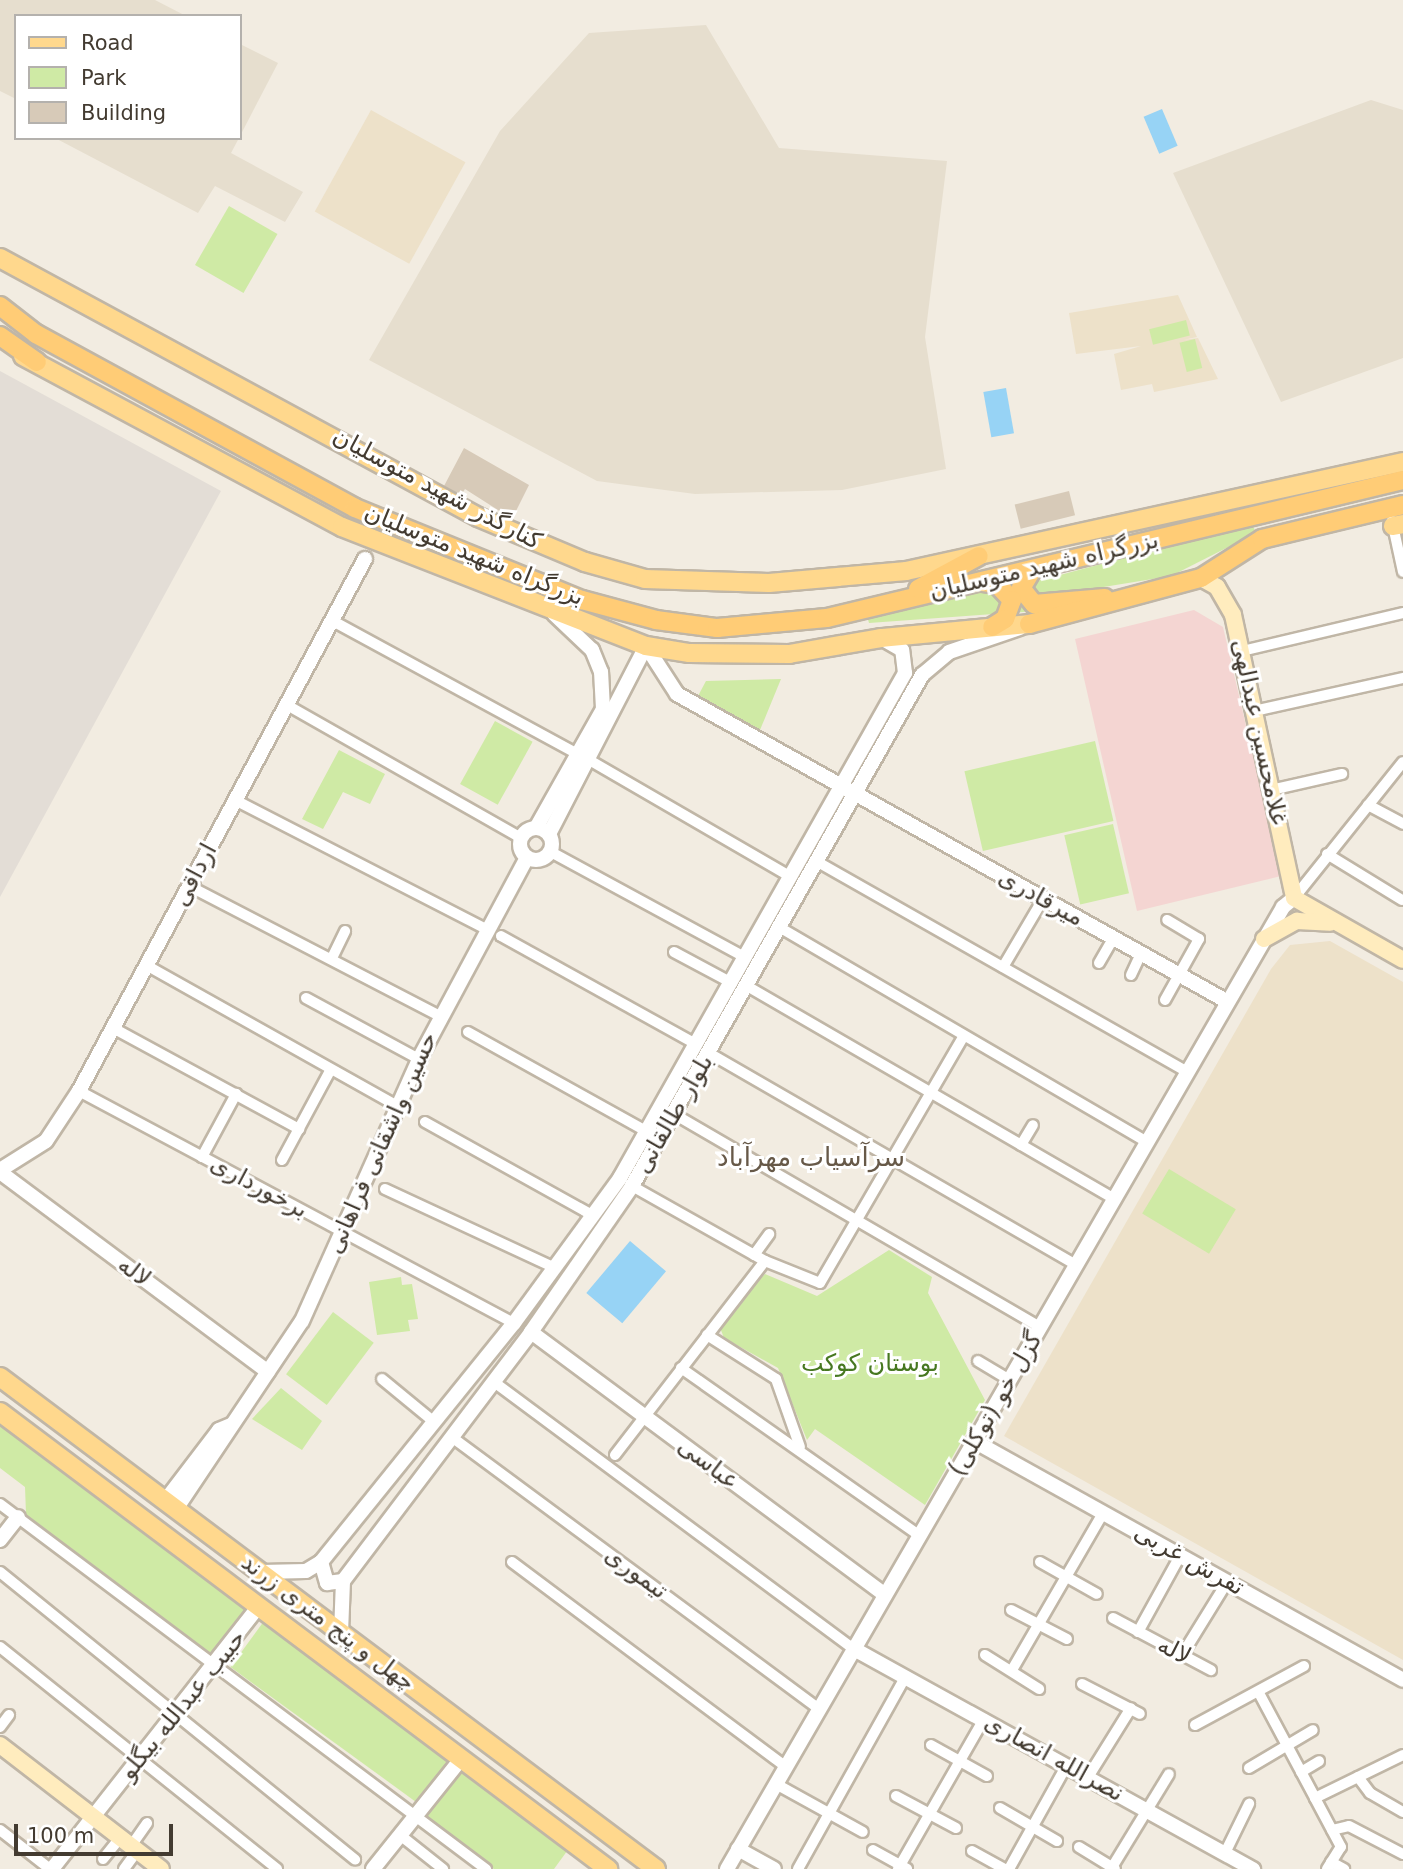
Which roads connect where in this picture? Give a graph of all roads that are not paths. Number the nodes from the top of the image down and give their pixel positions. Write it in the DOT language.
graph roads {
  1 [pos="0,258"];
  2 [pos="0,306"];
  3 [pos="0,336"];
  4 [pos="0,344"];
  5 [pos="37,362"];
  6 [pos="1403,462"];
  7 [pos="1403,480"];
  8 [pos="1396,506"];
  9 [pos="1398,525"];
  10 [pos="979,555"];
  11 [pos="365,559"];
  12 [pos="1032,570"];
  13 [pos="1403,572"];
  14 [pos="1201,578"];
  15 [pos="979,582"];
  16 [pos="1116,599"];
  17 [pos="888,603"];
  18 [pos="1403,613"];
  19 [pos="554,614"];
  20 [pos="331,620"];
  21 [pos="1029,624"];
  22 [pos="992,627"];
  23 [pos="881,638"];
  24 [pos="646,646"];
  25 [pos="1242,651"];
  26 [pos="1403,678"];
  27 [pos="287,705"];
  28 [pos="1254,712"];
  29 [pos="585,758"];
  30 [pos="1403,762"];
  31 [pos="1342,774"];
  32 [pos="848,790"];
  33 [pos="1271,790"];
  34 [pos="235,800"];
  35 [pos="1368,804"];
  36 [pos="1403,824"];
  37 [pos="542,831"];
  38 [pos="521,838"];
  39 [pos="551,852"];
  40 [pos="1327,854"];
  41 [pos="527,858"];
  42 [pos="816,861"];
  43 [pos="791,877"];
  44 [pos="189,886"];
  45 [pos="1294,898"];
  46 [pos="1043,899"];
  47 [pos="1402,900"];
  48 [pos="1167,920"];
  49 [pos="1340,925"];
  50 [pos="779,927"];
  51 [pos="486,929"];
  52 [pos="345,931"];
  53 [pos="501,936"];
  54 [pos="1114,939"];
  55 [pos="1264,939"];
  56 [pos="674,952"];
  57 [pos="1141,954"];
  58 [pos="331,958"];
  59 [pos="746,958"];
  60 [pos="1403,960"];
  61 [pos="1099,964"];
  62 [pos="146,965"];
  63 [pos="1003,967"];
  64 [pos="1131,975"];
  65 [pos="1178,975"];
  66 [pos="732,983"];
  67 [pos="747,986"];
  68 [pos="306,998"];
  69 [pos="1165,1000"];
  70 [pos="1227,1002"];
  71 [pos="440,1016"];
  72 [pos="113,1028"];
  73 [pos="468,1032"];
  74 [pos="964,1036"];
  75 [pos="703,1048"];
  76 [pos="419,1059"];
  77 [pos="331,1069"];
  78 [pos="1188,1072"];
  79 [pos="79,1091"];
  80 [pos="931,1093"];
  81 [pos="236,1094"];
  82 [pos="397,1106"];
  83 [pos="674,1114"];
  84 [pos="425,1122"];
  85 [pos="1033,1125"];
  86 [pos="299,1129"];
  87 [pos="648,1132"];
  88 [pos="1147,1142"];
  89 [pos="1021,1145"];
  90 [pos="202,1157"];
  91 [pos="282,1160"];
  92 [pos="893,1160"];
  93 [pos="0,1171"];
  94 [pos="626,1182"];
  95 [pos="384,1189"];
  96 [pos="1114,1199"];
  97 [pos="594,1216"];
  98 [pos="858,1221"];
  99 [pos="342,1231"];
  100 [pos="769,1234"];
  101 [pos="754,1255"];
  102 [pos="765,1261"];
  103 [pos="1076,1265"];
  104 [pos="555,1268"];
  105 [pos="514,1323"];
  106 [pos="1040,1327"];
  107 [pos="531,1332"];
  108 [pos="707,1335"];
  109 [pos="978,1361"];
  110 [pos="681,1368"];
  111 [pos="268,1372"];
  112 [pos="0,1377"];
  113 [pos="382,1379"];
  114 [pos="1010,1380"];
  115 [pos="494,1382"];
  116 [pos="0,1412"];
  117 [pos="645,1416"];
  118 [pos="433,1421"];
  119 [pos="453,1438"];
  120 [pos="974,1441"];
  121 [pos="800,1447"];
  122 [pos="615,1455"];
  123 [pos="104,1456"];
  124 [pos="81,1473"];
  125 [pos="0,1504"];
  126 [pos="170,1505"];
  127 [pos="1103,1513"];
  128 [pos="18,1517"];
  129 [pos="154,1528"];
  130 [pos="920,1536"];
  131 [pos="0,1540"];
  132 [pos="1180,1556"];
  133 [pos="321,1562"];
  134 [pos="512,1562"];
  135 [pos="1040,1562"];
  136 [pos="0,1572"];
  137 [pos="261,1572"];
  138 [pos="1067,1576"];
  139 [pos="343,1581"];
  140 [pos="1227,1582"];
  141 [pos="1097,1594"];
  142 [pos="885,1595"];
  143 [pos="260,1606"];
  144 [pos="1011,1610"];
  145 [pos="1112,1618"];
  146 [pos="1039,1624"];
  147 [pos="1138,1632"];
  148 [pos="341,1633"];
  149 [pos="1067,1639"];
  150 [pos="0,1647"];
  151 [pos="854,1649"];
  152 [pos="985,1655"];
  153 [pos="1182,1656"];
  154 [pos="1304,1666"];
  155 [pos="214,1667"];
  156 [pos="1012,1670"];
  157 [pos="1211,1670"];
  158 [pos="906,1676"];
  159 [pos="1403,1680"];
  160 [pos="1082,1684"];
  161 [pos="1039,1689"];
  162 [pos="1259,1693"];
  163 [pos="819,1709"];
  164 [pos="175,1713"];
  165 [pos="9,1715"];
  166 [pos="984,1719"];
  167 [pos="1195,1725"];
  168 [pos="0,1727"];
  169 [pos="1313,1730"];
  170 [pos="0,1745"];
  171 [pos="931,1745"];
  172 [pos="1287,1747"];
  173 [pos="1403,1755"];
  174 [pos="139,1759"];
  175 [pos="461,1759"];
  176 [pos="960,1761"];
  177 [pos="1318,1761"];
  178 [pos="1067,1765"];
  179 [pos="786,1767"];
  180 [pos="1249,1768"];
  181 [pos="1301,1772"];
  182 [pos="1169,1774"];
  183 [pos="987,1776"];
  184 [pos="1088,1777"];
  185 [pos="1358,1777"];
  186 [pos="776,1784"];
  187 [pos="896,1796"];
  188 [pos="1315,1798"];
  189 [pos="1249,1804"];
  190 [pos="1000,1808"];
  191 [pos="1145,1809"];
  192 [pos="1403,1812"];
  193 [pos="829,1814"];
  194 [pos="930,1814"];
  195 [pos="415,1816"];
  196 [pos="93,1817"];
  197 [pos="147,1824"];
  198 [pos="1032,1827"];
  199 [pos="956,1828"];
  200 [pos="0,1830"];
  201 [pos="1332,1830"];
  202 [pos="863,1832"];
  203 [pos="400,1835"];
  204 [pos="1057,1840"];
  205 [pos="129,1845"];
  206 [pos="1079,1847"];
  207 [pos="738,1849"];
  208 [pos="873,1850"];
  209 [pos="972,1851"];
  210 [pos="1225,1853"];
  211 [pos="1403,1854"];
  212 [pos="103,1859"];
  213 [pos="355,1859"];
  214 [pos="1329,1866"];
  215 [pos="153,1867"];
  216 [pos="902,1868"];
  217 [pos="1112,1868"];
  218 [pos="51,1869"];
  219 [pos="124,1869"];
  220 [pos="277,1869"];
  221 [pos="373,1869"];
  222 [pos="443,1869"];
  223 [pos="486,1869"];
  224 [pos="608,1869"];
  225 [pos="656,1869"];
  226 [pos="727,1869"];
  227 [pos="774,1869"];
  228 [pos="798,1869"];
  229 [pos="1007,1869"];
  230 [pos="1253,1869"];
  231 [pos="1344,1869"];
  1 -- 10 [label="main road, کنارگذر شهید متوسلیان"];
  2 -- 17 [label="highway, بزرگراه شهید متوسلیان"];
  3 -- 5 [label="highway"];
  4 -- 5 [label="main road"];
  5 -- 19 [label="main road"];
  6 -- 10 [label="main road, کنارگذر شهید متوسلیان"];
  7 -- 12 [label="highway, بزرگراه شهید متوسلیان"];
  8 -- 9 [label="street"];
  8 -- 14 [label="highway, بزرگراه شهید متوسلیان"];
  9 -- 13 [label="street"];
  10 -- 17 [label="highway"];
  11 -- 20 [label="street, ارداقی"];
  12 -- 15 [label="highway, بزرگراه شهید متوسلیان"];
  12 -- 16 [label="highway"];
  14 -- 16 [label="highway, بزرگراه شهید متوسلیان"];
  14 -- 25 [label="main road, غلامحسین عبدالهی"];
  15 -- 17 [label="highway, بزرگراه شهید متوسلیان"];
  15 -- 22 [label="highway"];
  16 -- 21 [label="highway, بزرگراه شهید متوسلیان"];
  18 -- 25 [label="street"];
  19 -- 24 [label="main road"];
  19 -- 29 [label="street"];
  20 -- 27 [label="street, ارداقی"];
  20 -- 29 [label="street"];
  21 -- 22 [label="main road"];
  21 -- 32 [label="street, بلوار طالقانی"];
  22 -- 23 [label="main road"];
  23 -- 24 [label="main road"];
  23 -- 32 [label="street, بلوار طالقانی"];
  24 -- 29 [label="street"];
  24 -- 32 [label="street, میرقادری"];
  25 -- 28 [label="main road, غلامحسین عبدالهی"];
  26 -- 28 [label="street"];
  27 -- 34 [label="street, ارداقی"];
  27 -- 38 [label="street"];
  28 -- 33 [label="main road, غلامحسین عبدالهی"];
  29 -- 37 [label="street"];
  29 -- 43 [label="street"];
  30 -- 35 [label="street"];
  31 -- 33 [label="street"];
  32 -- 42 [label="street, بلوار طالقانی"];
  32 -- 43 [label="street, بلوار طالقانی"];
  32 -- 46 [label="street, میرقادری"];
  33 -- 45 [label="main road, غلامحسین عبدالهی"];
  34 -- 44 [label="street, ارداقی"];
  34 -- 51 [label="street"];
  35 -- 36 [label="street"];
  35 -- 40 [label="street"];
  37 -- 38 [label="street"];
  37 -- 39 [label="street"];
  38 -- 41 [label="street"];
  39 -- 41 [label="street"];
  39 -- 59 [label="street"];
  40 -- 45 [label="street"];
  40 -- 47 [label="street"];
  41 -- 51 [label="street, حسین واشقانی فراهانی"];
  42 -- 50 [label="street, بلوار طالقانی"];
  42 -- 63 [label="street"];
  43 -- 59 [label="street, بلوار طالقانی"];
  44 -- 58 [label="street"];
  44 -- 62 [label="street, ارداقی"];
  45 -- 49 [label="main road"];
  45 -- 55 [label="street, گزل خو (توکلی)"];
  46 -- 54 [label="street, میرقادری"];
  46 -- 63 [label="street"];
  48 -- 65 [label="street"];
  49 -- 55 [label="main road"];
  49 -- 60 [label="main road"];
  50 -- 67 [label="street, بلوار طالقانی"];
  50 -- 74 [label="street"];
  51 -- 71 [label="street, حسین واشقانی فراهانی"];
  52 -- 58 [label="street"];
  53 -- 75 [label="street"];
  54 -- 57 [label="street, میرقادری"];
  54 -- 61 [label="street"];
  55 -- 70 [label="street, گزل خو (توکلی)"];
  56 -- 66 [label="street"];
  57 -- 64 [label="street"];
  57 -- 65 [label="street, میرقادری"];
  58 -- 71 [label="street"];
  59 -- 66 [label="street, بلوار طالقانی"];
  62 -- 72 [label="street, ارداقی"];
  62 -- 77 [label="street"];
  63 -- 78 [label="street"];
  65 -- 69 [label="street"];
  65 -- 70 [label="street, میرقادری"];
  66 -- 75 [label="street, بلوار طالقانی"];
  67 -- 75 [label="street, بلوار طالقانی"];
  67 -- 80 [label="street"];
  68 -- 76 [label="street"];
  70 -- 78 [label="street, گزل خو (توکلی)"];
  71 -- 76 [label="street, حسین واشقانی فراهانی"];
  72 -- 79 [label="street, ارداقی"];
  72 -- 81 [label="street"];
  73 -- 87 [label="street"];
  74 -- 80 [label="street"];
  74 -- 88 [label="street"];
  75 -- 83 [label="street, بلوار طالقانی"];
  75 -- 87 [label="street, بلوار طالقانی"];
  75 -- 92 [label="street"];
  76 -- 82 [label="street, حسین واشقانی فراهانی"];
  77 -- 82 [label="street"];
  77 -- 86 [label="street"];
  78 -- 88 [label="street, گزل خو (توکلی)"];
  79 -- 90 [label="street, برخورداری"];
  79 -- 93 [label="street, ارداقی"];
  80 -- 89 [label="street"];
  80 -- 92 [label="street"];
  81 -- 86 [label="street"];
  81 -- 90 [label="street"];
  82 -- 99 [label="street, حسین واشقانی فراهانی"];
  83 -- 94 [label="street, بلوار طالقانی"];
  83 -- 98 [label="street"];
  84 -- 97 [label="street"];
  85 -- 89 [label="street"];
  86 -- 91 [label="street"];
  87 -- 94 [label="street, بلوار طالقانی"];
  88 -- 96 [label="street, گزل خو (توکلی)"];
  89 -- 96 [label="street"];
  90 -- 99 [label="street, برخورداری"];
  92 -- 98 [label="street"];
  92 -- 103 [label="street"];
  93 -- 111 [label="street, لاله"];
  94 -- 97 [label="street, بلوار طالقانی"];
  94 -- 101 [label="street"];
  94 -- 107 [label="street, بلوار طالقانی"];
  95 -- 104 [label="street"];
  96 -- 103 [label="street, گزل خو (توکلی)"];
  97 -- 104 [label="street, بلوار طالقانی"];
  98 -- 102 [label="street"];
  98 -- 106 [label="street"];
  99 -- 105 [label="street, برخورداری"];
  99 -- 111 [label="street, حسین واشقانی فراهانی"];
  100 -- 101 [label="street"];
  101 -- 102 [label="street"];
  102 -- 108 [label="street"];
  103 -- 106 [label="street, گزل خو (توکلی)"];
  104 -- 105 [label="street, بلوار طالقانی"];
  105 -- 118 [label="street, بلوار طالقانی"];
  106 -- 114 [label="street, گزل خو (توکلی)"];
  107 -- 115 [label="street, بلوار طالقانی"];
  107 -- 117 [label="street, عباسی"];
  108 -- 110 [label="street"];
  108 -- 121 [label="street"];
  109 -- 114 [label="street"];
  110 -- 117 [label="street"];
  110 -- 121 [label="street"];
  111 -- 126 [label="street, حسین واشقانی فراهانی"];
  112 -- 123 [label="main road, چهل و پنج متری زرند"];
  113 -- 118 [label="street"];
  114 -- 120 [label="street, گزل خو (توکلی)"];
  115 -- 119 [label="street, بلوار طالقانی"];
  115 -- 151 [label="street"];
  116 -- 124 [label="main road, چهل و پنج متری زرند"];
  117 -- 122 [label="street"];
  117 -- 142 [label="street, عباسی"];
  118 -- 133 [label="street, بلوار طالقانی"];
  119 -- 139 [label="street, بلوار طالقانی"];
  119 -- 163 [label="street, تیموری"];
  120 -- 127 [label="street, تفرش غربی"];
  120 -- 130 [label="street, گزل خو (توکلی)"];
  121 -- 130 [label="street"];
  123 -- 124 [label="main road"];
  123 -- 126 [label="main road, چهل و پنج متری زرند"];
  124 -- 129 [label="main road, چهل و پنج متری زرند"];
  125 -- 128 [label="street"];
  126 -- 129 [label="main road"];
  126 -- 137 [label="main road, چهل و پنج متری زرند"];
  127 -- 132 [label="street, تفرش غربی"];
  127 -- 138 [label="street"];
  128 -- 131 [label="street"];
  128 -- 155 [label="street"];
  129 -- 143 [label="main road, چهل و پنج متری زرند"];
  130 -- 142 [label="street, گزل خو (توکلی)"];
  132 -- 140 [label="street, تفرش غربی"];
  132 -- 147 [label="street, لاله"];
  133 -- 137 [label="street"];
  133 -- 139 [label="street"];
  134 -- 179 [label="street"];
  135 -- 138 [label="street"];
  136 -- 164 [label="street"];
  137 -- 148 [label="main road, چهل و پنج متری زرند"];
  138 -- 141 [label="street"];
  138 -- 146 [label="street"];
  139 -- 148 [label="street"];
  140 -- 153 [label="street"];
  140 -- 159 [label="street, تفرش غربی"];
  142 -- 151 [label="street, گزل خو (توکلی)"];
  143 -- 155 [label="street, حبیب عبدالله بیگلو"];
  143 -- 175 [label="main road, چهل و پنج متری زرند"];
  144 -- 146 [label="street"];
  145 -- 147 [label="street, لاله"];
  146 -- 149 [label="street"];
  146 -- 156 [label="street"];
  147 -- 153 [label="street, لاله"];
  148 -- 225 [label="main road, چهل و پنج متری زرند"];
  150 -- 174 [label="street"];
  151 -- 158 [label="street, نصرالله انصاری"];
  151 -- 163 [label="street, گزل خو (توکلی)"];
  152 -- 156 [label="street"];
  153 -- 157 [label="street, لاله"];
  154 -- 162 [label="street"];
  155 -- 164 [label="street, حبیب عبدالله بیگلو"];
  155 -- 195 [label="street"];
  156 -- 161 [label="street"];
  158 -- 166 [label="street, نصرالله انصاری"];
  158 -- 193 [label="street"];
  160 -- 184 [label="street"];
  162 -- 167 [label="street"];
  162 -- 172 [label="street"];
  163 -- 179 [label="street, گزل خو (توکلی)"];
  164 -- 174 [label="street, حبیب عبدالله بیگلو"];
  164 -- 213 [label="street"];
  165 -- 168 [label="street"];
  166 -- 176 [label="street"];
  166 -- 178 [label="street, نصرالله انصاری"];
  169 -- 172 [label="street"];
  170 -- 196 [label="main road"];
  171 -- 176 [label="street"];
  172 -- 180 [label="street"];
  172 -- 181 [label="street"];
  173 -- 185 [label="street"];
  174 -- 196 [label="street, حبیب عبدالله بیگلو"];
  174 -- 220 [label="street"];
  175 -- 195 [label="street"];
  175 -- 224 [label="main road, چهل و پنج متری زرند"];
  176 -- 183 [label="street"];
  176 -- 194 [label="street"];
  177 -- 181 [label="street"];
  178 -- 184 [label="street, نصرالله انصاری"];
  178 -- 198 [label="street"];
  179 -- 186 [label="street, گزل خو (توکلی)"];
  181 -- 188 [label="street"];
  182 -- 191 [label="street"];
  184 -- 191 [label="street, نصرالله انصاری"];
  185 -- 188 [label="street"];
  185 -- 192 [label="street"];
  186 -- 193 [label="street"];
  186 -- 207 [label="street, گزل خو (توکلی)"];
  187 -- 194 [label="street"];
  188 -- 201 [label="street"];
  189 -- 210 [label="street"];
  190 -- 198 [label="street"];
  191 -- 210 [label="street, نصرالله انصاری"];
  191 -- 217 [label="street"];
  193 -- 202 [label="street"];
  193 -- 228 [label="street"];
  194 -- 199 [label="street"];
  194 -- 216 [label="street"];
  195 -- 203 [label="street"];
  195 -- 223 [label="street"];
  196 -- 205 [label="main road"];
  196 -- 218 [label="street, حبیب عبدالله بیگلو"];
  197 -- 205 [label="street"];
  198 -- 204 [label="street"];
  198 -- 229 [label="street"];
  200 -- 218 [label="street"];
  201 -- 211 [label="street"];
  201 -- 214 [label="street"];
  203 -- 221 [label="street"];
  203 -- 222 [label="street"];
  205 -- 212 [label="street"];
  205 -- 215 [label="main road"];
  205 -- 219 [label="street"];
  206 -- 217 [label="street"];
  207 -- 226 [label="street, گزل خو (توکلی)"];
  207 -- 227 [label="street"];
  208 -- 216 [label="street"];
  209 -- 229 [label="street"];
  210 -- 230 [label="street, نصرالله انصاری"];
  214 -- 231 [label="street"];
}
